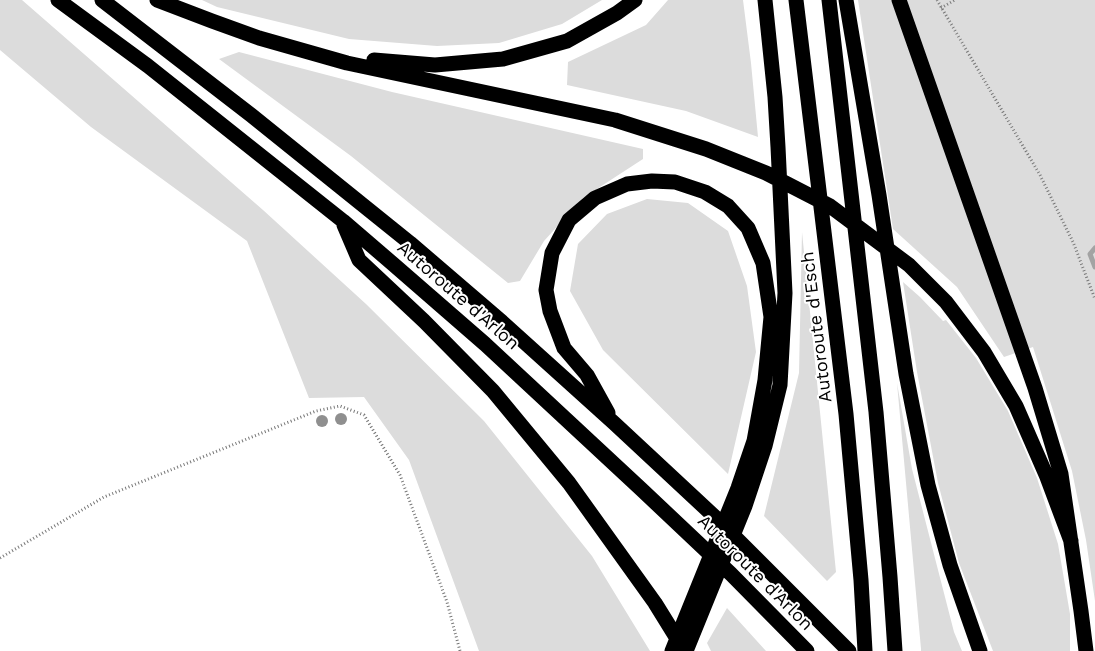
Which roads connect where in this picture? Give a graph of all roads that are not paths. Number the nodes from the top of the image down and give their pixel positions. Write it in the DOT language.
graph roads {
  1 [pos="58,0"];
  2 [pos="102,0"];
  3 [pos="157,0"];
  4 [pos="635,0"];
  5 [pos="765,0"];
  6 [pos="796,0"];
  7 [pos="828,0"];
  8 [pos="846,0"];
  9 [pos="899,0"];
  10 [pos="259,38"];
  11 [pos="343,221"];
  12 [pos="614,423"];
  13 [pos="1070,541"];
  14 [pos="1082,611"];
  15 [pos="848,649"];
  16 [pos="672,651"];
  17 [pos="685,651"];
  18 [pos="807,651"];
  19 [pos="866,651"];
  20 [pos="895,651"];
  21 [pos="980,651"];
  22 [pos="1079,651"];
  23 [pos="1086,651"];
  1 -- 11 [label="highway, Autoroute d'Arlon"];
  2 -- 12 [label="highway, Autoroute d'Arlon"];
  3 -- 10 [label="highway"];
  4 -- 10 [label="highway"];
  5 -- 17 [label="highway"];
  6 -- 19 [label="highway, Autoroute d'Esch"];
  7 -- 20 [label="highway"];
  8 -- 21 [label="highway"];
  9 -- 13 [label="highway"];
  10 -- 13 [label="highway"];
  11 -- 17 [label="highway"];
  11 -- 18 [label="highway, Autoroute d'Arlon"];
  12 -- 15 [label="highway, Autoroute d'Arlon"];
  12 -- 16 [label="highway"];
  13 -- 14 [label="highway"];
  14 -- 22 [label="highway"];
  14 -- 23 [label="highway"];
}
